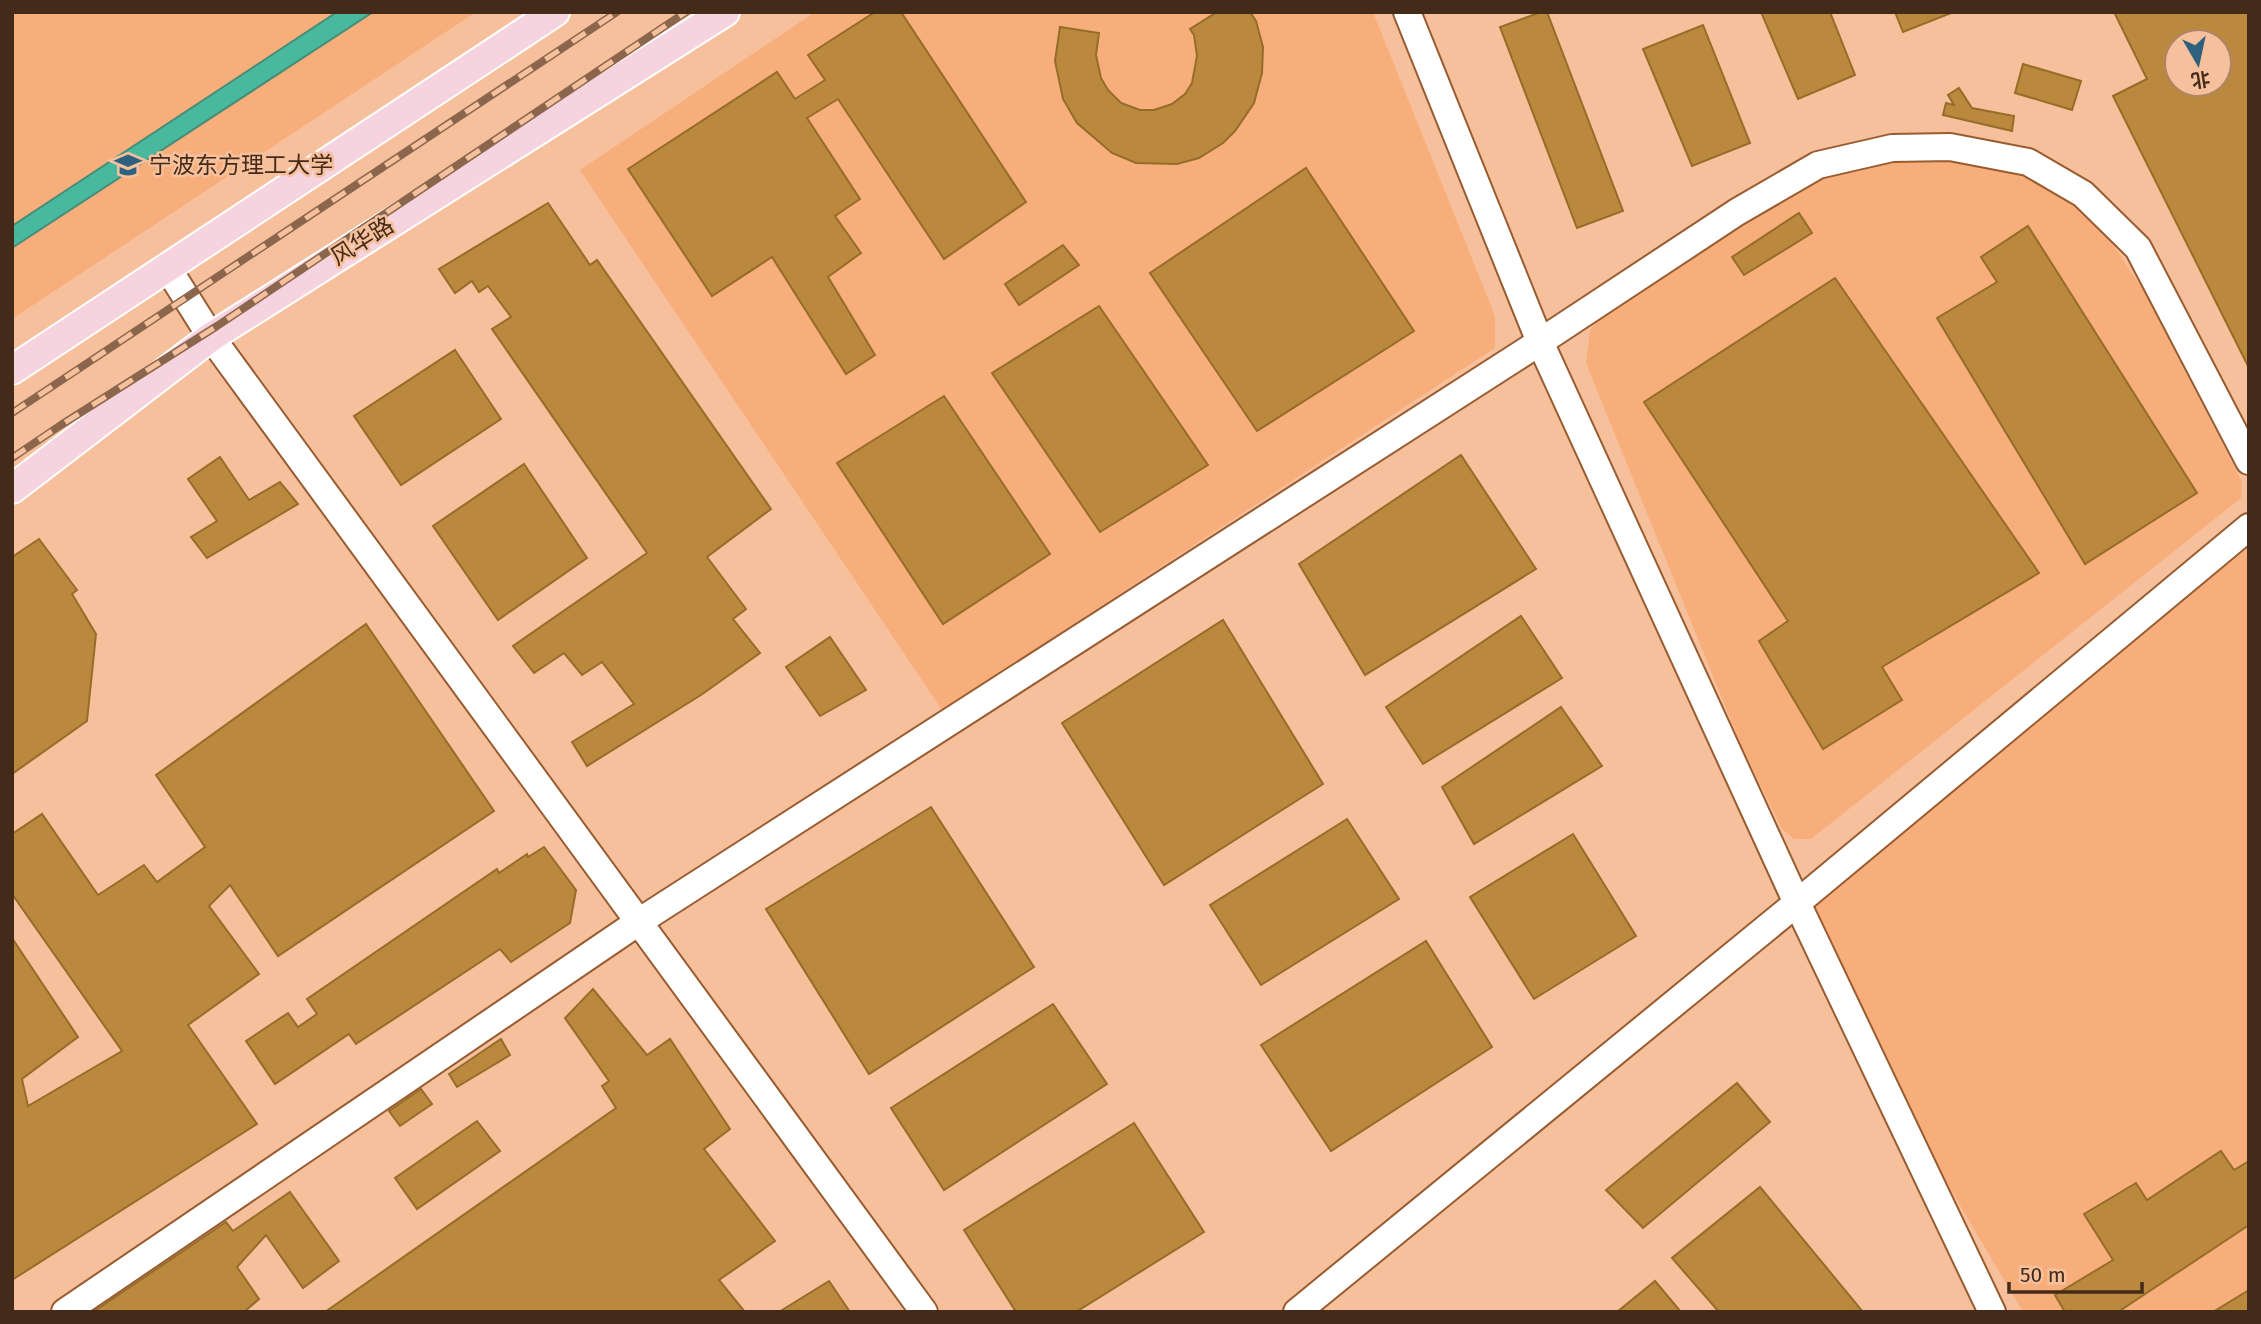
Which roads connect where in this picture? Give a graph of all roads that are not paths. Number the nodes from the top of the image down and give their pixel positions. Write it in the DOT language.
graph roads {
  1 [pos="555,12"];
  2 [pos="726,12"];
  3 [pos="1407,12"];
  4 [pos="167,267"];
  5 [pos="211,337"];
  6 [pos="1540,342"];
  7 [pos="12,370"];
  8 [pos="2249,461"];
  9 [pos="12,489"];
  10 [pos="2249,527"];
  11 [pos="1797,903"];
  12 [pos="640,921"];
  13 [pos="65,1312"];
  14 [pos="924,1312"];
  15 [pos="1297,1312"];
  16 [pos="1992,1312"];
  1 -- 4 [label="main road"];
  2 -- 5 [label="main road, 风华路"];
  3 -- 6 [label="street"];
  4 -- 5 [label="street"];
  4 -- 7 [label="main road"];
  5 -- 9 [label="main road, 风华路"];
  5 -- 12 [label="street"];
  6 -- 8 [label="street"];
  6 -- 11 [label="street"];
  6 -- 12 [label="street"];
  10 -- 11 [label="street"];
  11 -- 15 [label="street"];
  11 -- 16 [label="street"];
  12 -- 13 [label="street"];
  12 -- 14 [label="street"];
}
